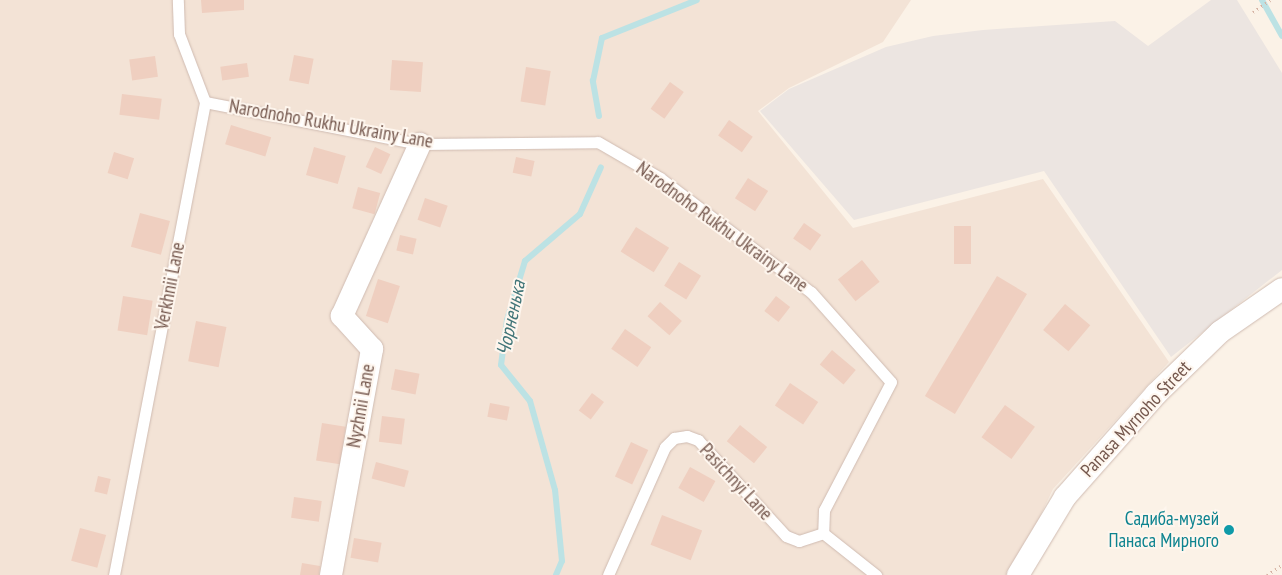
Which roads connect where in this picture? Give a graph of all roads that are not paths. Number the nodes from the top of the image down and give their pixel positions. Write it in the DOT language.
graph roads {
  1 [pos="178,0"];
  2 [pos="205,102"];
  3 [pos="420,144"];
  4 [pos="1282,289"];
  5 [pos="824,533"];
  6 [pos="114,575"];
  7 [pos="331,575"];
  8 [pos="608,575"];
  9 [pos="876,575"];
  10 [pos="1018,575"];
  1 -- 2 [label="lane"];
  2 -- 3 [label="lane, Narodnoho Rukhu Ukrainy Lane"];
  2 -- 6 [label="lane, Verkhnii Lane"];
  3 -- 5 [label="lane, Narodnoho Rukhu Ukrainy Lane"];
  3 -- 7 [label="street, Nyzhnii Lane"];
  4 -- 10 [label="street, Panasa Myrnoho Street"];
  5 -- 8 [label="lane, Pasichnyi Lane"];
  5 -- 9 [label="lane"];
}
